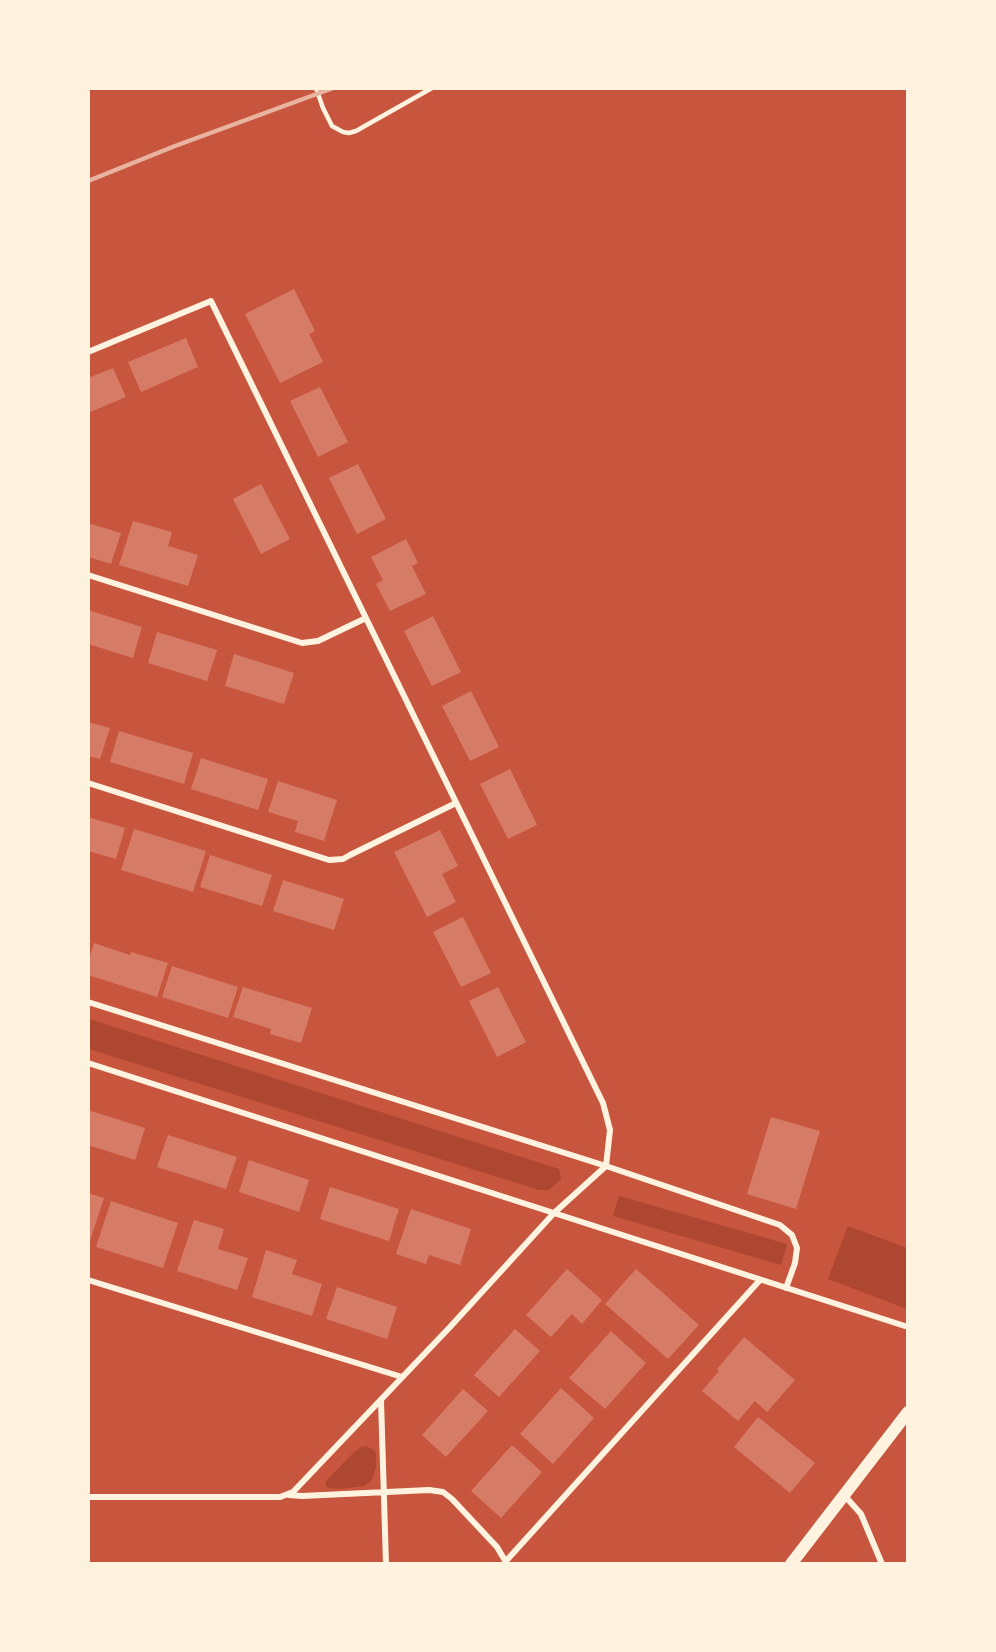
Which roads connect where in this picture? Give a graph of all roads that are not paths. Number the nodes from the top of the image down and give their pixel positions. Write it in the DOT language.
graph roads {
  1 [pos="316,88"];
  2 [pos="432,88"];
  3 [pos="88,352"];
  4 [pos="88,575"];
  5 [pos="366,618"];
  6 [pos="88,783"];
  7 [pos="456,803"];
  8 [pos="88,1002"];
  9 [pos="88,1063"];
  10 [pos="606,1166"];
  11 [pos="554,1213"];
  12 [pos="88,1280"];
  13 [pos="760,1280"];
  14 [pos="786,1288"];
  15 [pos="908,1327"];
  16 [pos="402,1377"];
  17 [pos="381,1400"];
  18 [pos="908,1412"];
  19 [pos="383,1492"];
  20 [pos="289,1494"];
  21 [pos="843,1495"];
  22 [pos="88,1497"];
  23 [pos="506,1562"];
  24 [pos="386,1563"];
  25 [pos="790,1563"];
  26 [pos="882,1563"];
  1 -- 2 [label="lane"];
  3 -- 5 [label="street"];
  4 -- 5 [label="street"];
  5 -- 7 [label="street"];
  6 -- 7 [label="street"];
  7 -- 10 [label="street"];
  8 -- 10 [label="street"];
  9 -- 11 [label="street"];
  10 -- 11 [label="street"];
  10 -- 14 [label="street"];
  11 -- 13 [label="street"];
  11 -- 16 [label="street"];
  12 -- 16 [label="street"];
  13 -- 14 [label="street"];
  13 -- 23 [label="street"];
  14 -- 15 [label="street"];
  16 -- 17 [label="street"];
  17 -- 19 [label="street"];
  17 -- 20 [label="street"];
  18 -- 21 [label="main road"];
  19 -- 20 [label="street"];
  19 -- 23 [label="street"];
  19 -- 24 [label="street"];
  20 -- 22 [label="street"];
  21 -- 25 [label="main road"];
  21 -- 26 [label="street"];
}
